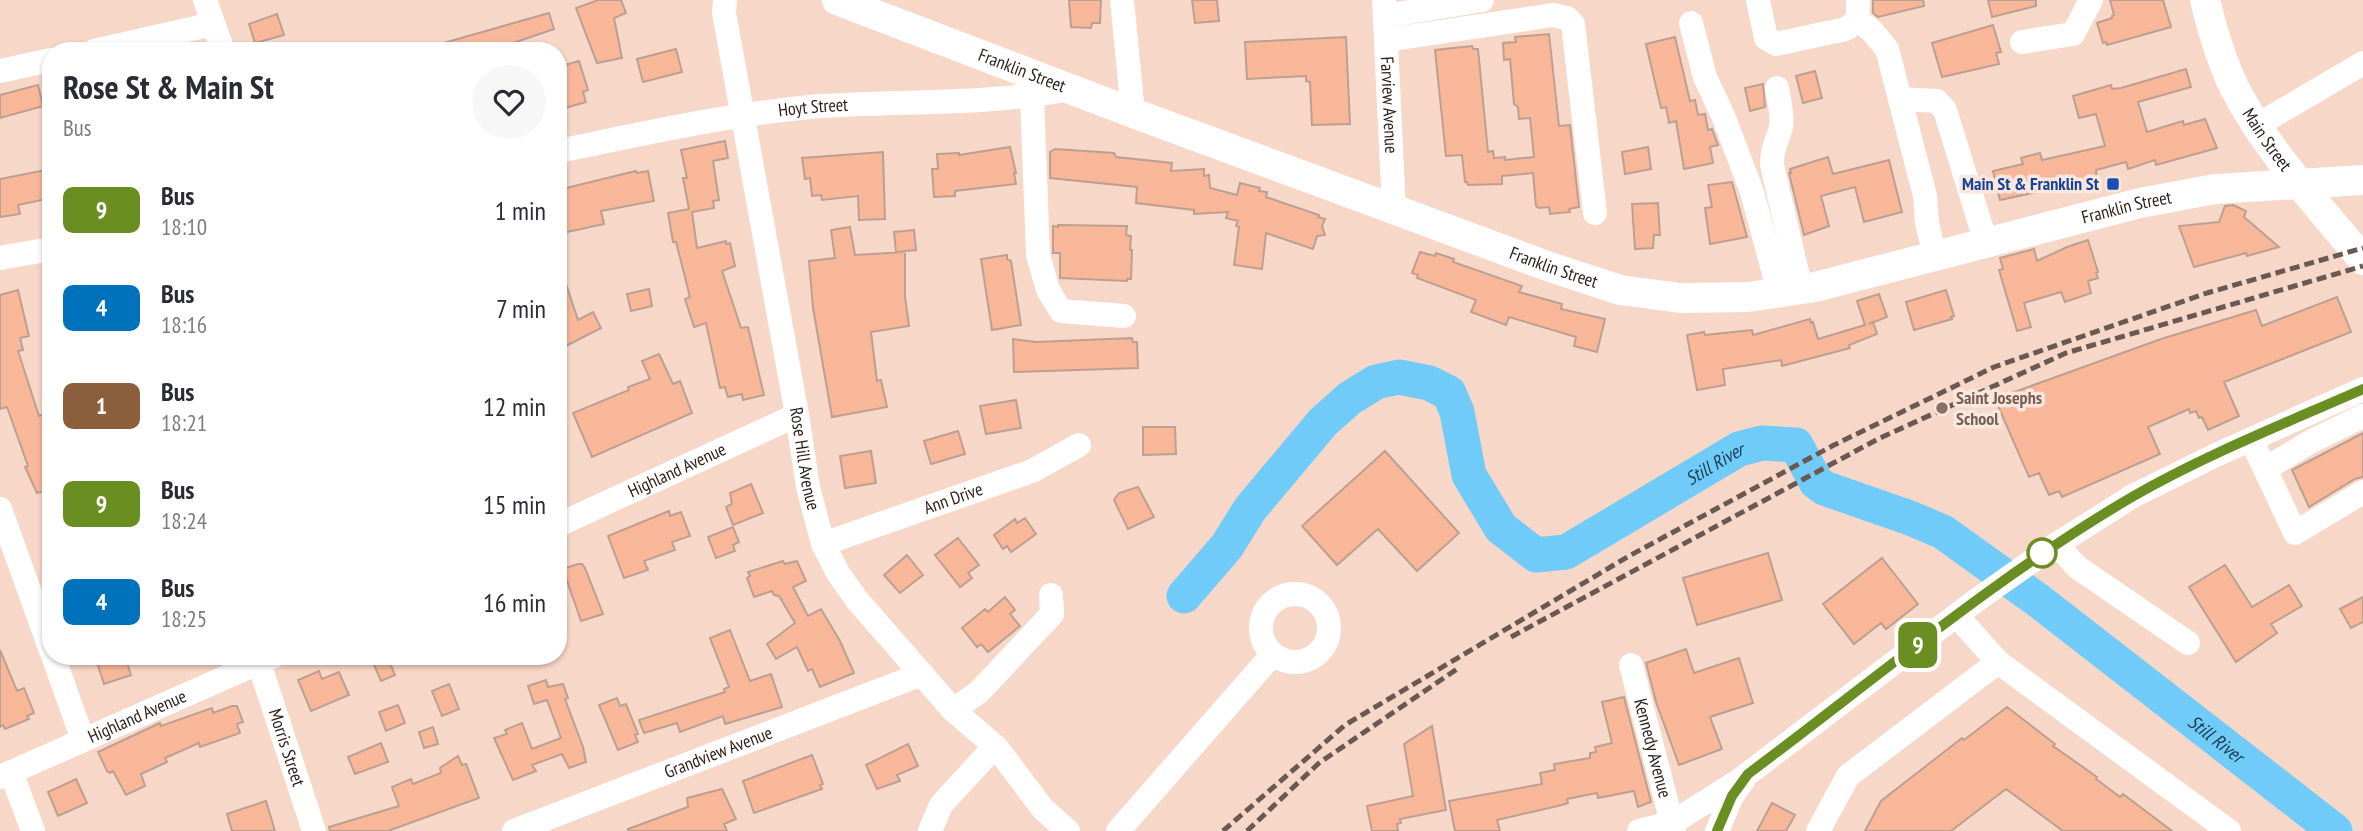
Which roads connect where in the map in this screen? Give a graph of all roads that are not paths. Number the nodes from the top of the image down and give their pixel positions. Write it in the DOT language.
graph roads {
  1 [pos="205,0"];
  2 [pos="725,0"];
  3 [pos="837,0"];
  4 [pos="1122,0"];
  5 [pos="1482,0"];
  6 [pos="1758,0"];
  7 [pos="2091,0"];
  8 [pos="2205,0"];
  9 [pos="1858,10"];
  10 [pos="1385,19"];
  11 [pos="1691,23"];
  12 [pos="213,24"];
  13 [pos="134,42"];
  14 [pos="220,42"];
  15 [pos="2022,42"];
  16 [pos="42,62"];
  17 [pos="2363,63"];
  18 [pos="0,71"];
  19 [pos="1777,88"];
  20 [pos="1070,89"];
  21 [pos="1032,97"];
  22 [pos="1900,99"];
  23 [pos="1133,113"];
  24 [pos="741,115"];
  25 [pos="2256,126"];
  26 [pos="567,149"];
  27 [pos="2363,180"];
  28 [pos="2300,184"];
  29 [pos="1394,210"];
  30 [pos="1595,213"];
  31 [pos="1986,243"];
  32 [pos="42,251"];
  33 [pos="1935,256"];
  34 [pos="0,258"];
  35 [pos="2363,260"];
  36 [pos="1790,290"];
  37 [pos="1124,316"];
  38 [pos="2363,389"];
  39 [pos="797,415"];
  40 [pos="2363,416"];
  41 [pos="2297,418"];
  42 [pos="2251,439"];
  43 [pos="2310,442"];
  44 [pos="1079,446"];
  45 [pos="2265,469"];
  46 [pos="2363,492"];
  47 [pos="0,509"];
  48 [pos="567,521"];
  49 [pos="823,544"];
  50 [pos="2052,547"];
  51 [pos="1051,594"];
  52 [pos="1965,609"];
  53 [pos="42,626"];
  54 [pos="2189,643"];
  55 [pos="1273,654"];
  56 [pos="1998,662"];
  57 [pos="56,665"];
  58 [pos="256,665"];
  59 [pos="268,665"];
  60 [pos="1631,665"];
  61 [pos="922,674"];
  62 [pos="953,710"];
  63 [pos="83,740"];
  64 [pos="995,746"];
  65 [pos="5,774"];
  66 [pos="1748,774"];
  67 [pos="1673,827"];
  68 [pos="2220,828"];
  69 [pos="33,831"];
  70 [pos="314,831"];
  71 [pos="514,831"];
  72 [pos="930,831"];
  73 [pos="1068,831"];
  74 [pos="1118,831"];
  75 [pos="1639,831"];
  76 [pos="1717,831"];
  77 [pos="1818,831"];
  1 -- 12 [label="street"];
  2 -- 24 [label="street, Rose Hill Avenue"];
  3 -- 20 [label="main road, Franklin Street"];
  4 -- 23 [label="street"];
  5 -- 10 [label="street"];
  6 -- 9 [label="street"];
  7 -- 15 [label="street"];
  8 -- 25 [label="main road, Main Street"];
  9 -- 22 [label="street"];
  10 -- 29 [label="street, Farview Avenue"];
  10 -- 30 [label="street"];
  11 -- 36 [label="street"];
  12 -- 13 [label="street"];
  12 -- 14 [label="street"];
  16 -- 18 [label="street"];
  17 -- 25 [label="street"];
  19 -- 36 [label="street"];
  20 -- 21 [label="street, Hoyt Street"];
  20 -- 23 [label="main road, Franklin Street"];
  21 -- 24 [label="street, Hoyt Street"];
  21 -- 37 [label="street"];
  22 -- 31 [label="street"];
  22 -- 33 [label="street"];
  23 -- 29 [label="main road, Franklin Street"];
  24 -- 26 [label="street, Hoyt Street"];
  24 -- 39 [label="street, Rose Hill Avenue"];
  25 -- 28 [label="main road, Main Street"];
  27 -- 28 [label="main road, Franklin Street"];
  28 -- 31 [label="main road, Franklin Street"];
  28 -- 35 [label="main road, Main Street"];
  29 -- 36 [label="main road, Franklin Street"];
  31 -- 33 [label="main road, Franklin Street"];
  32 -- 34 [label="street"];
  33 -- 36 [label="main road, Franklin Street"];
  38 -- 41 [label="street"];
  39 -- 48 [label="street, Highland Avenue"];
  39 -- 49 [label="street, Rose Hill Avenue"];
  40 -- 43 [label="street"];
  41 -- 42 [label="street"];
  41 -- 43 [label="street"];
  42 -- 45 [label="street"];
  42 -- 50 [label="street"];
  43 -- 45 [label="street"];
  44 -- 49 [label="street, Ann Drive"];
  45 -- 46 [label="street"];
  47 -- 53 [label="street"];
  49 -- 61 [label="street, Rose Hill Avenue"];
  50 -- 52 [label="street"];
  50 -- 54 [label="street"];
  51 -- 62 [label="street"];
  52 -- 56 [label="street"];
  52 -- 66 [label="street"];
  55 -- 74 [label="street"];
  56 -- 68 [label="street"];
  56 -- 77 [label="street"];
  57 -- 63 [label="street"];
  58 -- 63 [label="street, Highland Avenue"];
  59 -- 70 [label="street, Morris Street"];
  60 -- 67 [label="street, Kennedy Avenue"];
  61 -- 62 [label="street, Rose Hill Avenue"];
  61 -- 71 [label="street, Grandview Avenue"];
  62 -- 64 [label="street, Rose Hill Avenue"];
  63 -- 65 [label="street, Highland Avenue"];
  64 -- 72 [label="street"];
  64 -- 73 [label="street, Rose Hill Avenue"];
  65 -- 69 [label="street"];
  66 -- 67 [label="street"];
  66 -- 76 [label="street"];
  67 -- 75 [label="street"];
}
